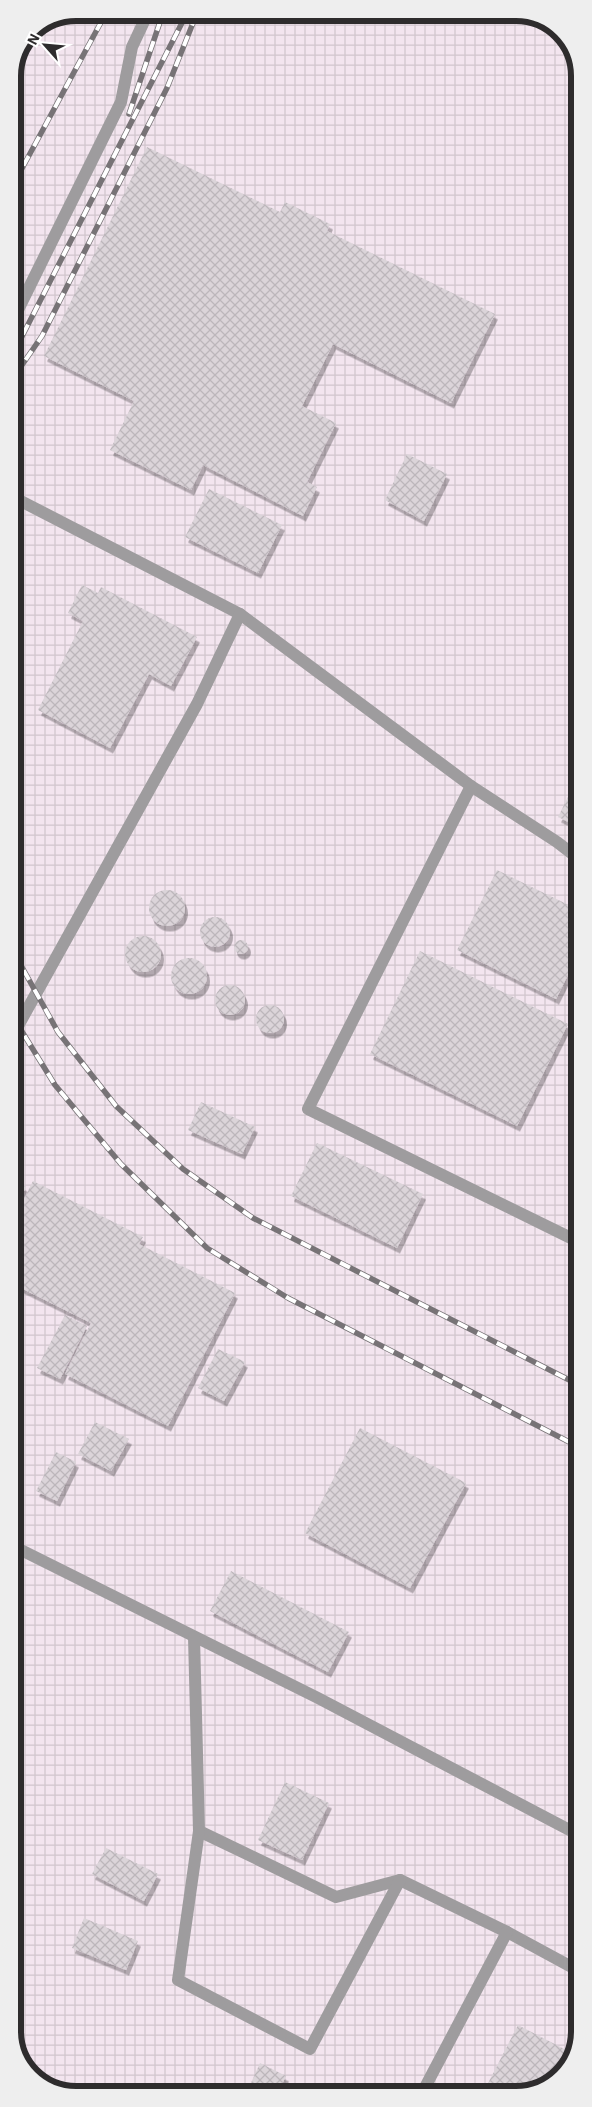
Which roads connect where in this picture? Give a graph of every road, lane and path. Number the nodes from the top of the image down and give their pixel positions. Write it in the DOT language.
graph roads {
  1 [pos="144,21"];
  2 [pos="21,304"];
  3 [pos="21,500"];
  4 [pos="240,614"];
  5 [pos="471,786"];
  6 [pos="571,853"];
  7 [pos="21,1021"];
  8 [pos="571,1236"];
  9 [pos="21,1550"];
  10 [pos="194,1637"];
  11 [pos="199,1831"];
  12 [pos="571,1831"];
  13 [pos="400,1880"];
  14 [pos="507,1932"];
  15 [pos="571,1966"];
  16 [pos="426,2086"];
  1 -- 2 [label="lane"];
  3 -- 4 [label="lane"];
  4 -- 5 [label="lane"];
  4 -- 7 [label="lane"];
  5 -- 6 [label="lane"];
  5 -- 8 [label="lane"];
  9 -- 10 [label="lane"];
  10 -- 11 [label="lane"];
  10 -- 12 [label="lane"];
  11 -- 13 [label="lane"];
  11 -- 13 [label="lane"];
  13 -- 14 [label="lane"];
  14 -- 15 [label="lane"];
  14 -- 16 [label="lane"];
}
